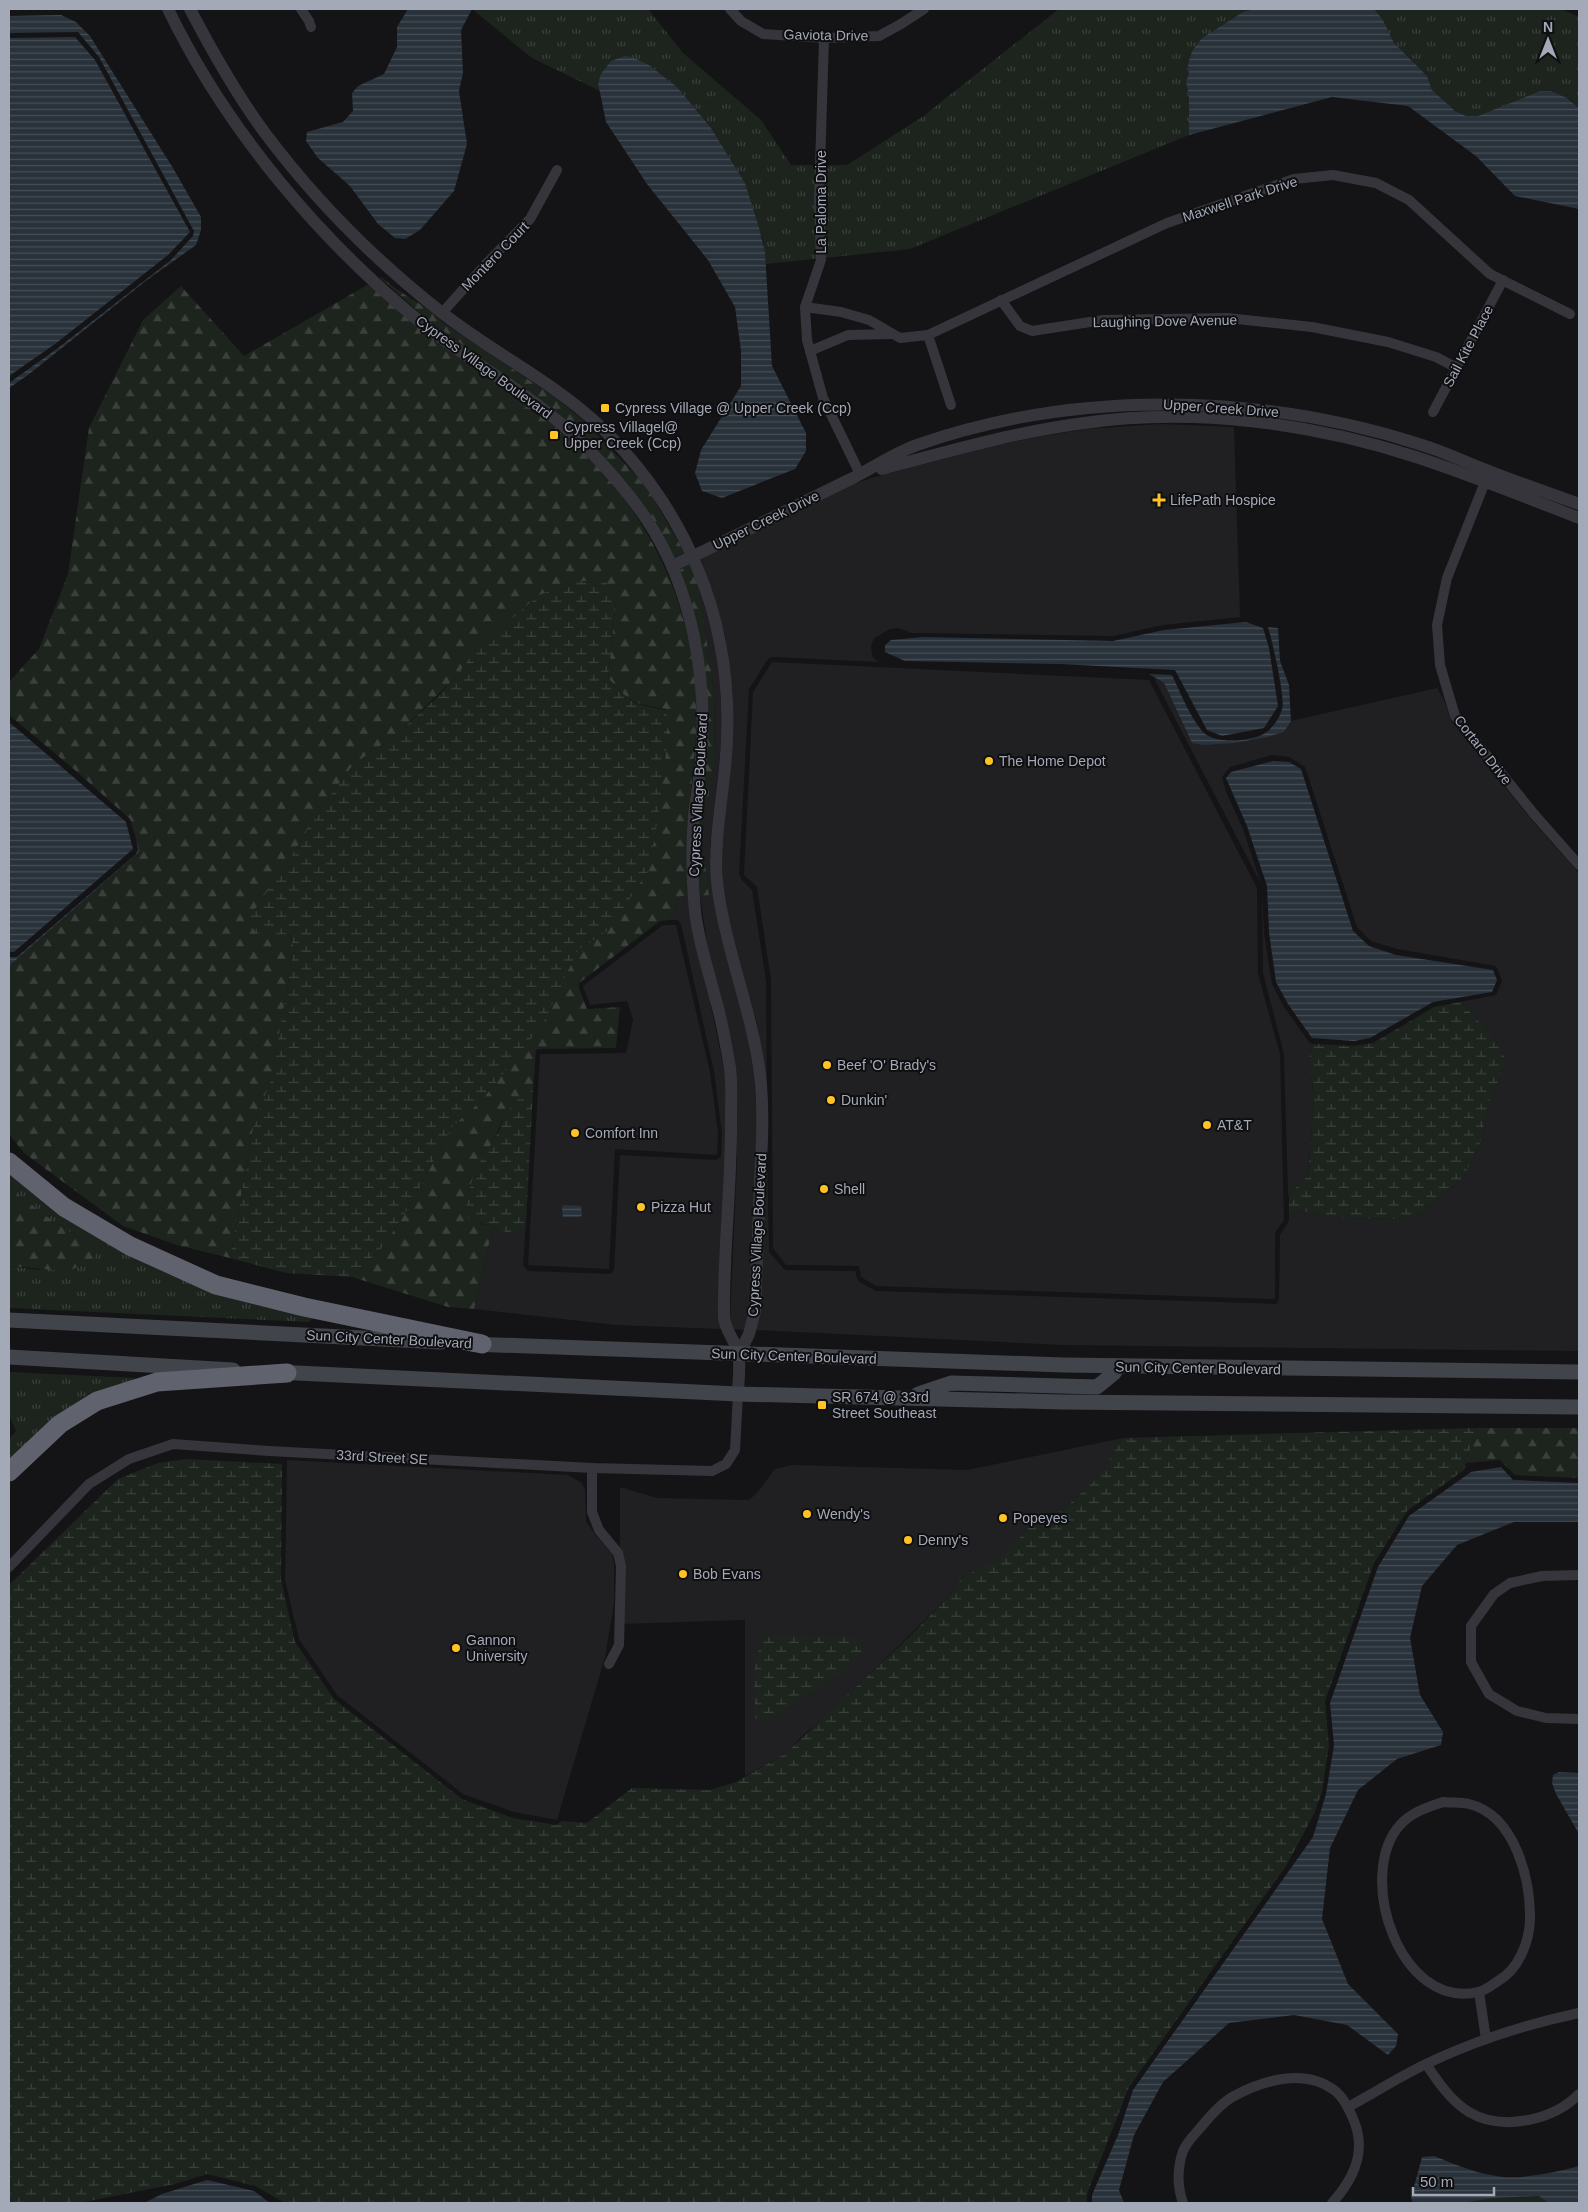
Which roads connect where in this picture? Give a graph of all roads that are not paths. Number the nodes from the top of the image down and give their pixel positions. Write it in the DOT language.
graph roads {
  1 [pos="168,9"];
  2 [pos="190,9"];
  3 [pos="301,9"];
  4 [pos="730,9"];
  5 [pos="924,9"];
  6 [pos="311,27"];
  7 [pos="824,38"];
  8 [pos="557,170"];
  9 [pos="1503,280"];
  10 [pos="1002,300"];
  11 [pos="805,306"];
  12 [pos="442,313"];
  13 [pos="1570,314"];
  14 [pos="893,334"];
  15 [pos="928,335"];
  16 [pos="810,351"];
  17 [pos="1457,368"];
  18 [pos="951,405"];
  19 [pos="1433,412"];
  20 [pos="860,474"];
  21 [pos="1487,477"];
  22 [pos="1579,504"];
  23 [pos="1579,518"];
  24 [pos="694,556"];
  25 [pos="672,566"];
  26 [pos="1579,864"];
  27 [pos="9,1162"];
  28 [pos="9,1320"];
  29 [pos="482,1344"];
  30 [pos="739,1354"];
  31 [pos="9,1357"];
  32 [pos="1118,1366"];
  33 [pos="1579,1372"];
  34 [pos="287,1373"];
  35 [pos="738,1394"];
  36 [pos="904,1398"];
  37 [pos="1579,1407"];
  38 [pos="592,1468"];
  39 [pos="9,1472"];
  40 [pos="9,1567"];
  41 [pos="1579,1575"];
  42 [pos="609,1664"];
  43 [pos="1579,1719"];
  44 [pos="1479,1992"];
  45 [pos="1579,2014"];
  46 [pos="1486,2039"];
  47 [pos="1426,2064"];
  48 [pos="1579,2094"];
  49 [pos="1348,2107"];
  50 [pos="1182,2203"];
  51 [pos="1332,2203"];
  1 -- 25 [label="street, Cypress Village Boulevard"];
  2 -- 12 [label="street, Cypress Village Boulevard"];
  3 -- 6 [label="street"];
  4 -- 7 [label="street, Gaviota Drive"];
  5 -- 7 [label="street, Gaviota Drive"];
  7 -- 11 [label="street, La Paloma Drive"];
  8 -- 12 [label="street, Montero Court"];
  9 -- 10 [label="street, Maxwell Park Drive"];
  9 -- 13 [label="street, Maxwell Park Drive"];
  9 -- 17 [label="street, Sail Kite Place"];
  10 -- 15 [label="street, Maxwell Park Drive"];
  10 -- 17 [label="street, Laughing Dove Avenue"];
  11 -- 14 [label="street, Maxwell Park Drive"];
  11 -- 16 [label="street, La Paloma Drive"];
  12 -- 24 [label="street, Cypress Village Boulevard"];
  14 -- 15 [label="street, Maxwell Park Drive"];
  14 -- 16 [label="street, Maxwell Park Drive"];
  15 -- 18 [label="street"];
  16 -- 20 [label="street, La Paloma Drive"];
  17 -- 19 [label="street, Sail Kite Place"];
  20 -- 21 [label="street, Upper Creek Drive"];
  20 -- 24 [label="street, Upper Creek Drive"];
  21 -- 22 [label="street, Upper Creek Drive"];
  21 -- 23 [label="street, Upper Creek Drive"];
  21 -- 26 [label="street, Cortaro Drive"];
  24 -- 25 [label="street, Upper Creek Drive"];
  24 -- 30 [label="street, Cypress Village Boulevard"];
  25 -- 30 [label="street, Cypress Village Boulevard"];
  27 -- 29 [label="highway"];
  28 -- 29 [label="main road, Sun City Center Boulevard"];
  29 -- 30 [label="main road, Sun City Center Boulevard"];
  30 -- 32 [label="main road, Sun City Center Boulevard"];
  30 -- 35 [label="street"];
  31 -- 34 [label="main road"];
  32 -- 33 [label="main road, Sun City Center Boulevard"];
  32 -- 36 [label="main road"];
  34 -- 35 [label="main road"];
  34 -- 39 [label="highway"];
  35 -- 36 [label="main road"];
  35 -- 38 [label="street, 33rd Street SE"];
  36 -- 37 [label="main road"];
  38 -- 40 [label="street, 33rd Street SE"];
  38 -- 42 [label="street"];
  41 -- 43 [label="street"];
  44 -- 44 [label="street"];
  44 -- 46 [label="street"];
  45 -- 46 [label="street"];
  46 -- 47 [label="street"];
  47 -- 48 [label="street"];
  47 -- 49 [label="street"];
  49 -- 50 [label="street"];
  49 -- 51 [label="street"];
}
